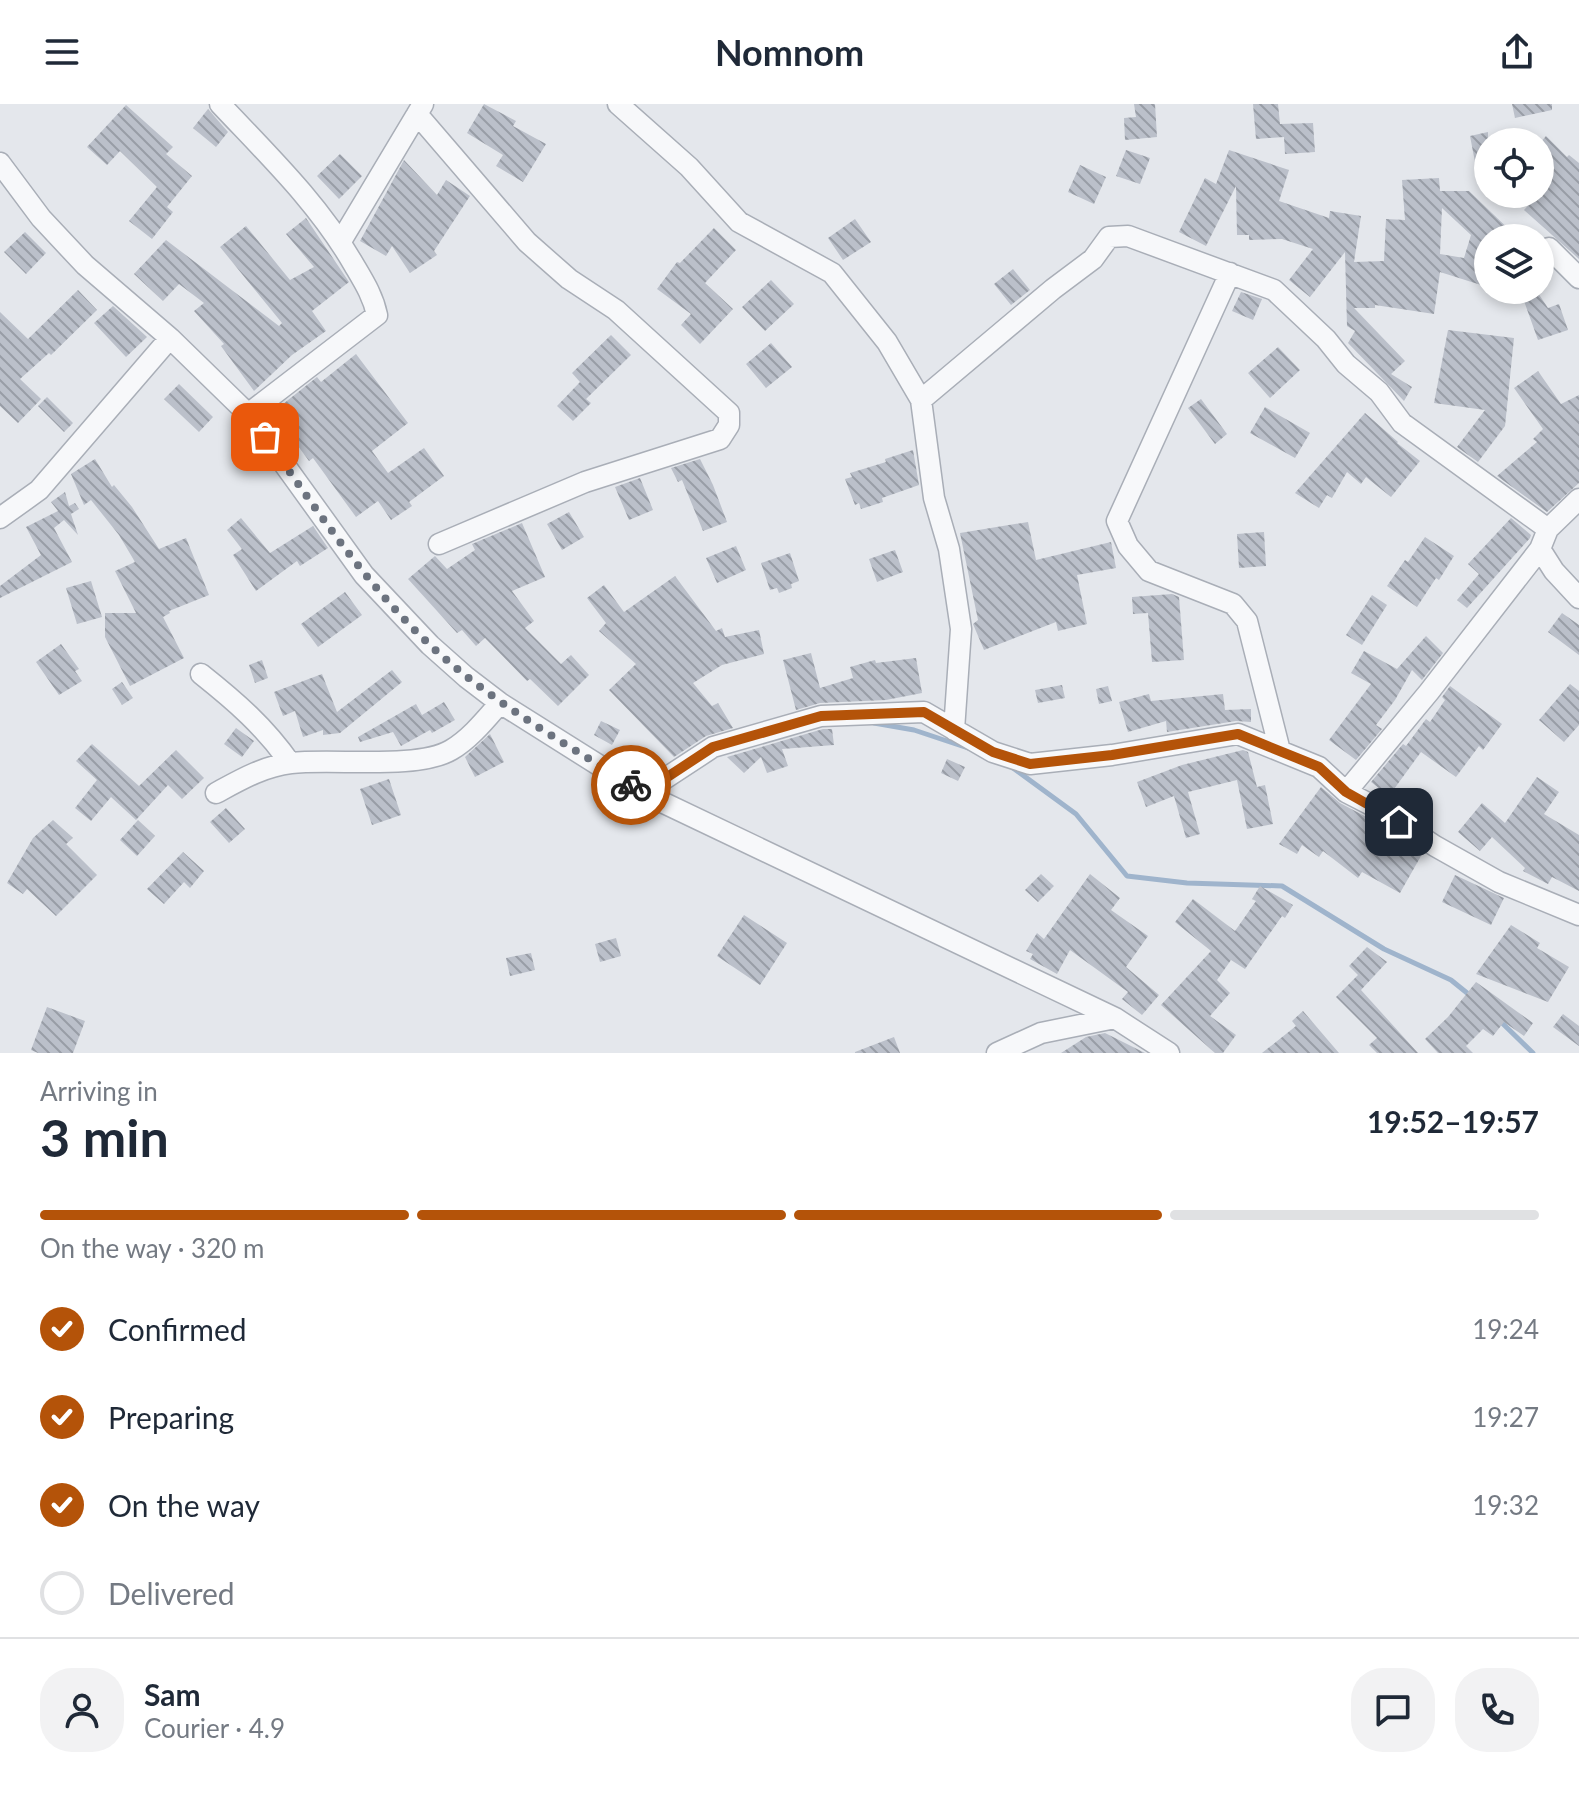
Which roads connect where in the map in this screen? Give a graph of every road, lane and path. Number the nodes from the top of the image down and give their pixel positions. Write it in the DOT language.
graph roads {
  1 [pos="220,104"];
  2 [pos="618,104"];
  3 [pos="420,109"];
  4 [pos="0,163"];
  5 [pos="341,241"];
  6 [pos="1554,253"];
  7 [pos="1230,273"];
  8 [pos="1579,278"];
  9 [pos="170,338"];
  10 [pos="921,400"];
  11 [pos="248,414"];
  12 [pos="1579,499"];
  13 [pos="0,518"];
  14 [pos="1548,529"];
  15 [pos="439,544"];
  16 [pos="1540,549"];
  17 [pos="1579,598"];
  18 [pos="201,674"];
  19 [pos="500,703"];
  20 [pos="954,730"];
  21 [pos="1280,751"];
  22 [pos="290,763"];
  23 [pos="1346,792"];
  24 [pos="216,793"];
  25 [pos="643,793"];
  26 [pos="1579,915"];
  27 [pos="1115,1018"];
  28 [pos="997,1053"];
  29 [pos="1169,1053"];
  1 -- 5 [label="street"];
  2 -- 10 [label="street"];
  3 -- 5 [label="street"];
  3 -- 15 [label="street"];
  4 -- 9 [label="street"];
  5 -- 11 [label="street"];
  6 -- 8 [label="street"];
  7 -- 10 [label="street"];
  7 -- 14 [label="street"];
  7 -- 21 [label="street"];
  9 -- 11 [label="street"];
  9 -- 13 [label="street"];
  10 -- 20 [label="street"];
  11 -- 19 [label="street"];
  12 -- 14 [label="street"];
  14 -- 16 [label="street"];
  16 -- 17 [label="street"];
  16 -- 23 [label="street"];
  18 -- 22 [label="street"];
  19 -- 22 [label="street"];
  19 -- 25 [label="street"];
  20 -- 21 [label="street"];
  20 -- 25 [label="street"];
  21 -- 23 [label="street"];
  22 -- 24 [label="street"];
  23 -- 26 [label="street"];
  25 -- 27 [label="street"];
  27 -- 28 [label="street"];
  27 -- 29 [label="street"];
}
